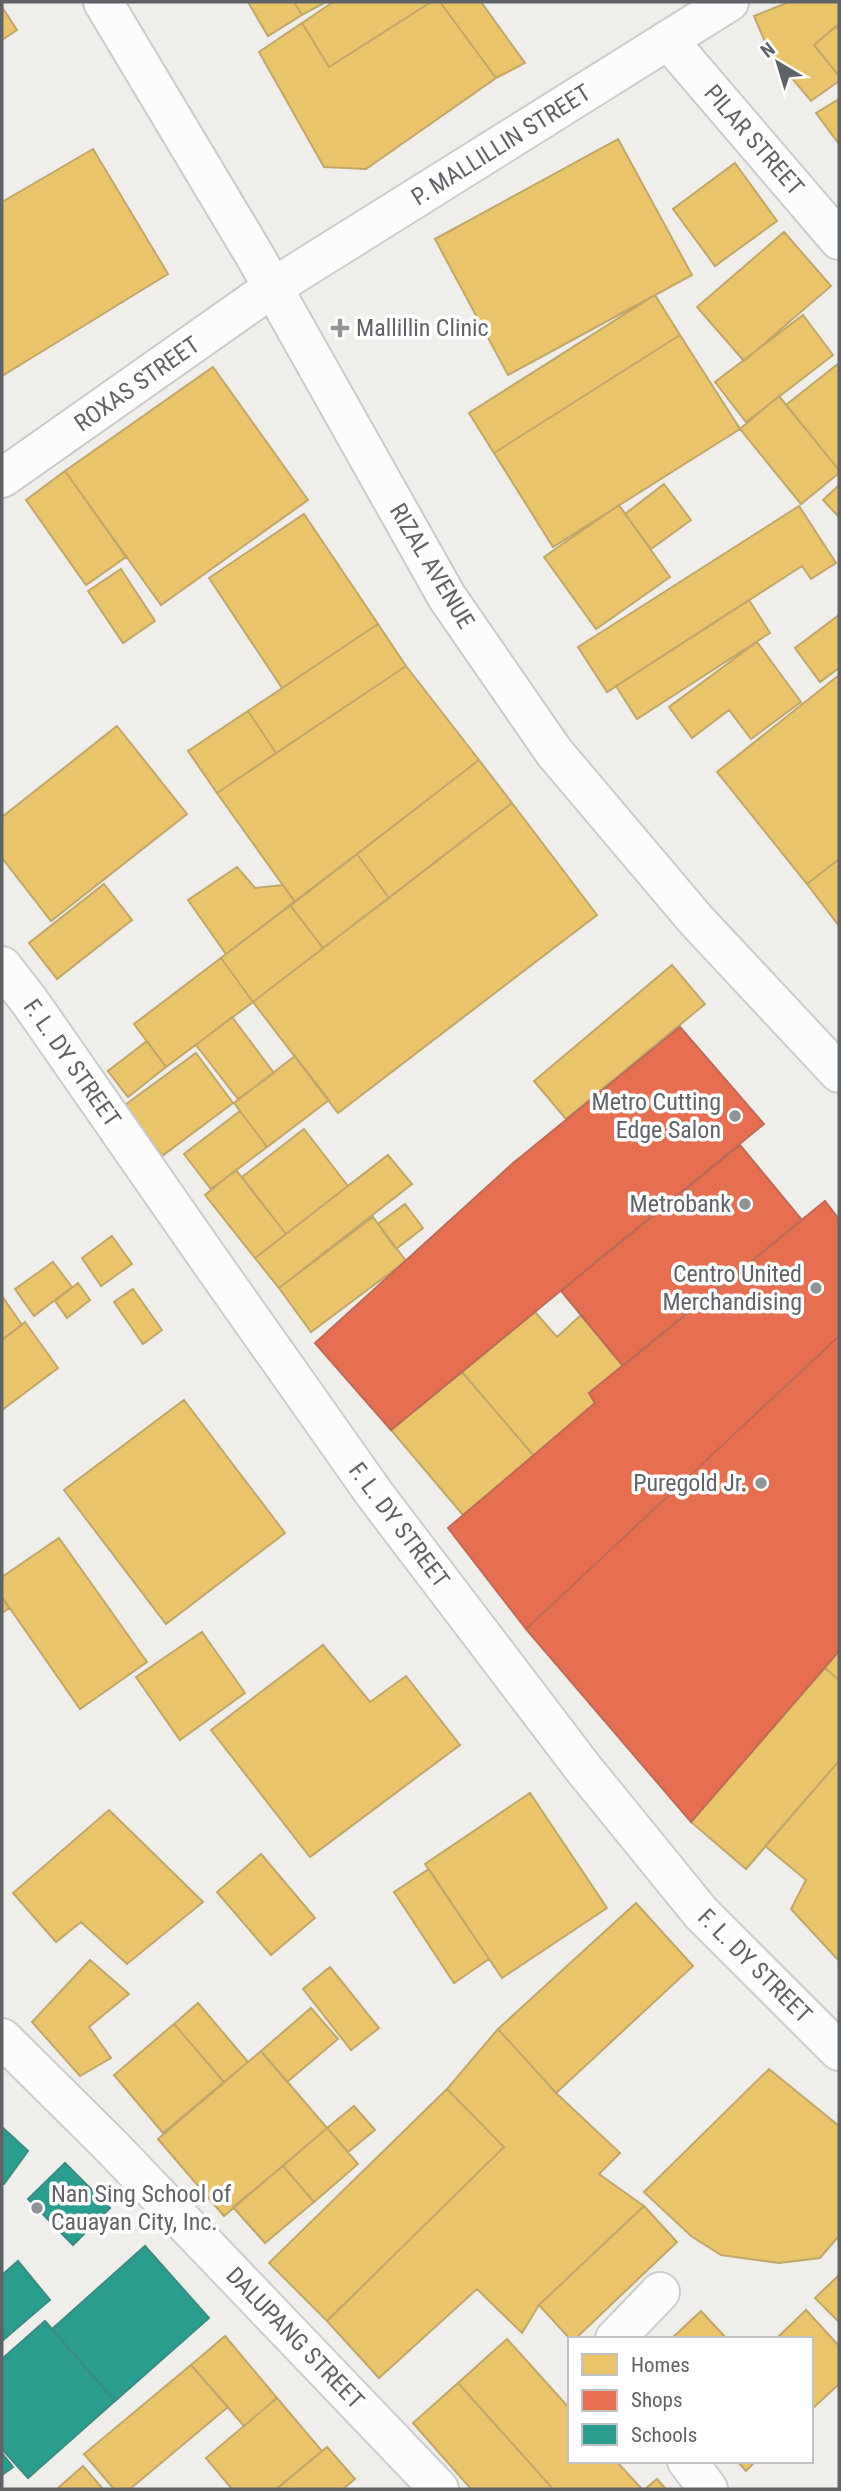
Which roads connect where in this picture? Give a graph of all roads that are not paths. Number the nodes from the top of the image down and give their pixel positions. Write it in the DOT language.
graph roads {
  1 [pos="103,2"];
  2 [pos="729,2"];
  3 [pos="668,40"];
  4 [pos="839,240"];
  5 [pos="272,288"];
  6 [pos="2,478"];
  7 [pos="2,965"];
  8 [pos="839,1073"];
  9 [pos="2,2038"];
  10 [pos="839,2051"];
  11 [pos="660,2292"];
  12 [pos="617,2337"];
  13 [pos="688,2463"];
  14 [pos="439,2489"];
  15 [pos="708,2489"];
  1 -- 5 [label="street, RIZAL AVENUE"];
  2 -- 3 [label="street, P. MALLILLIN STREET"];
  3 -- 4 [label="street, PILAR STREET"];
  3 -- 5 [label="street, P. MALLILLIN STREET"];
  5 -- 6 [label="street, ROXAS STREET"];
  5 -- 8 [label="street, RIZAL AVENUE"];
  7 -- 10 [label="street, F. L. DY STREET"];
  9 -- 14 [label="street, DALUPANG STREET"];
  11 -- 12 [label="street"];
  13 -- 15 [label="street"];
}
